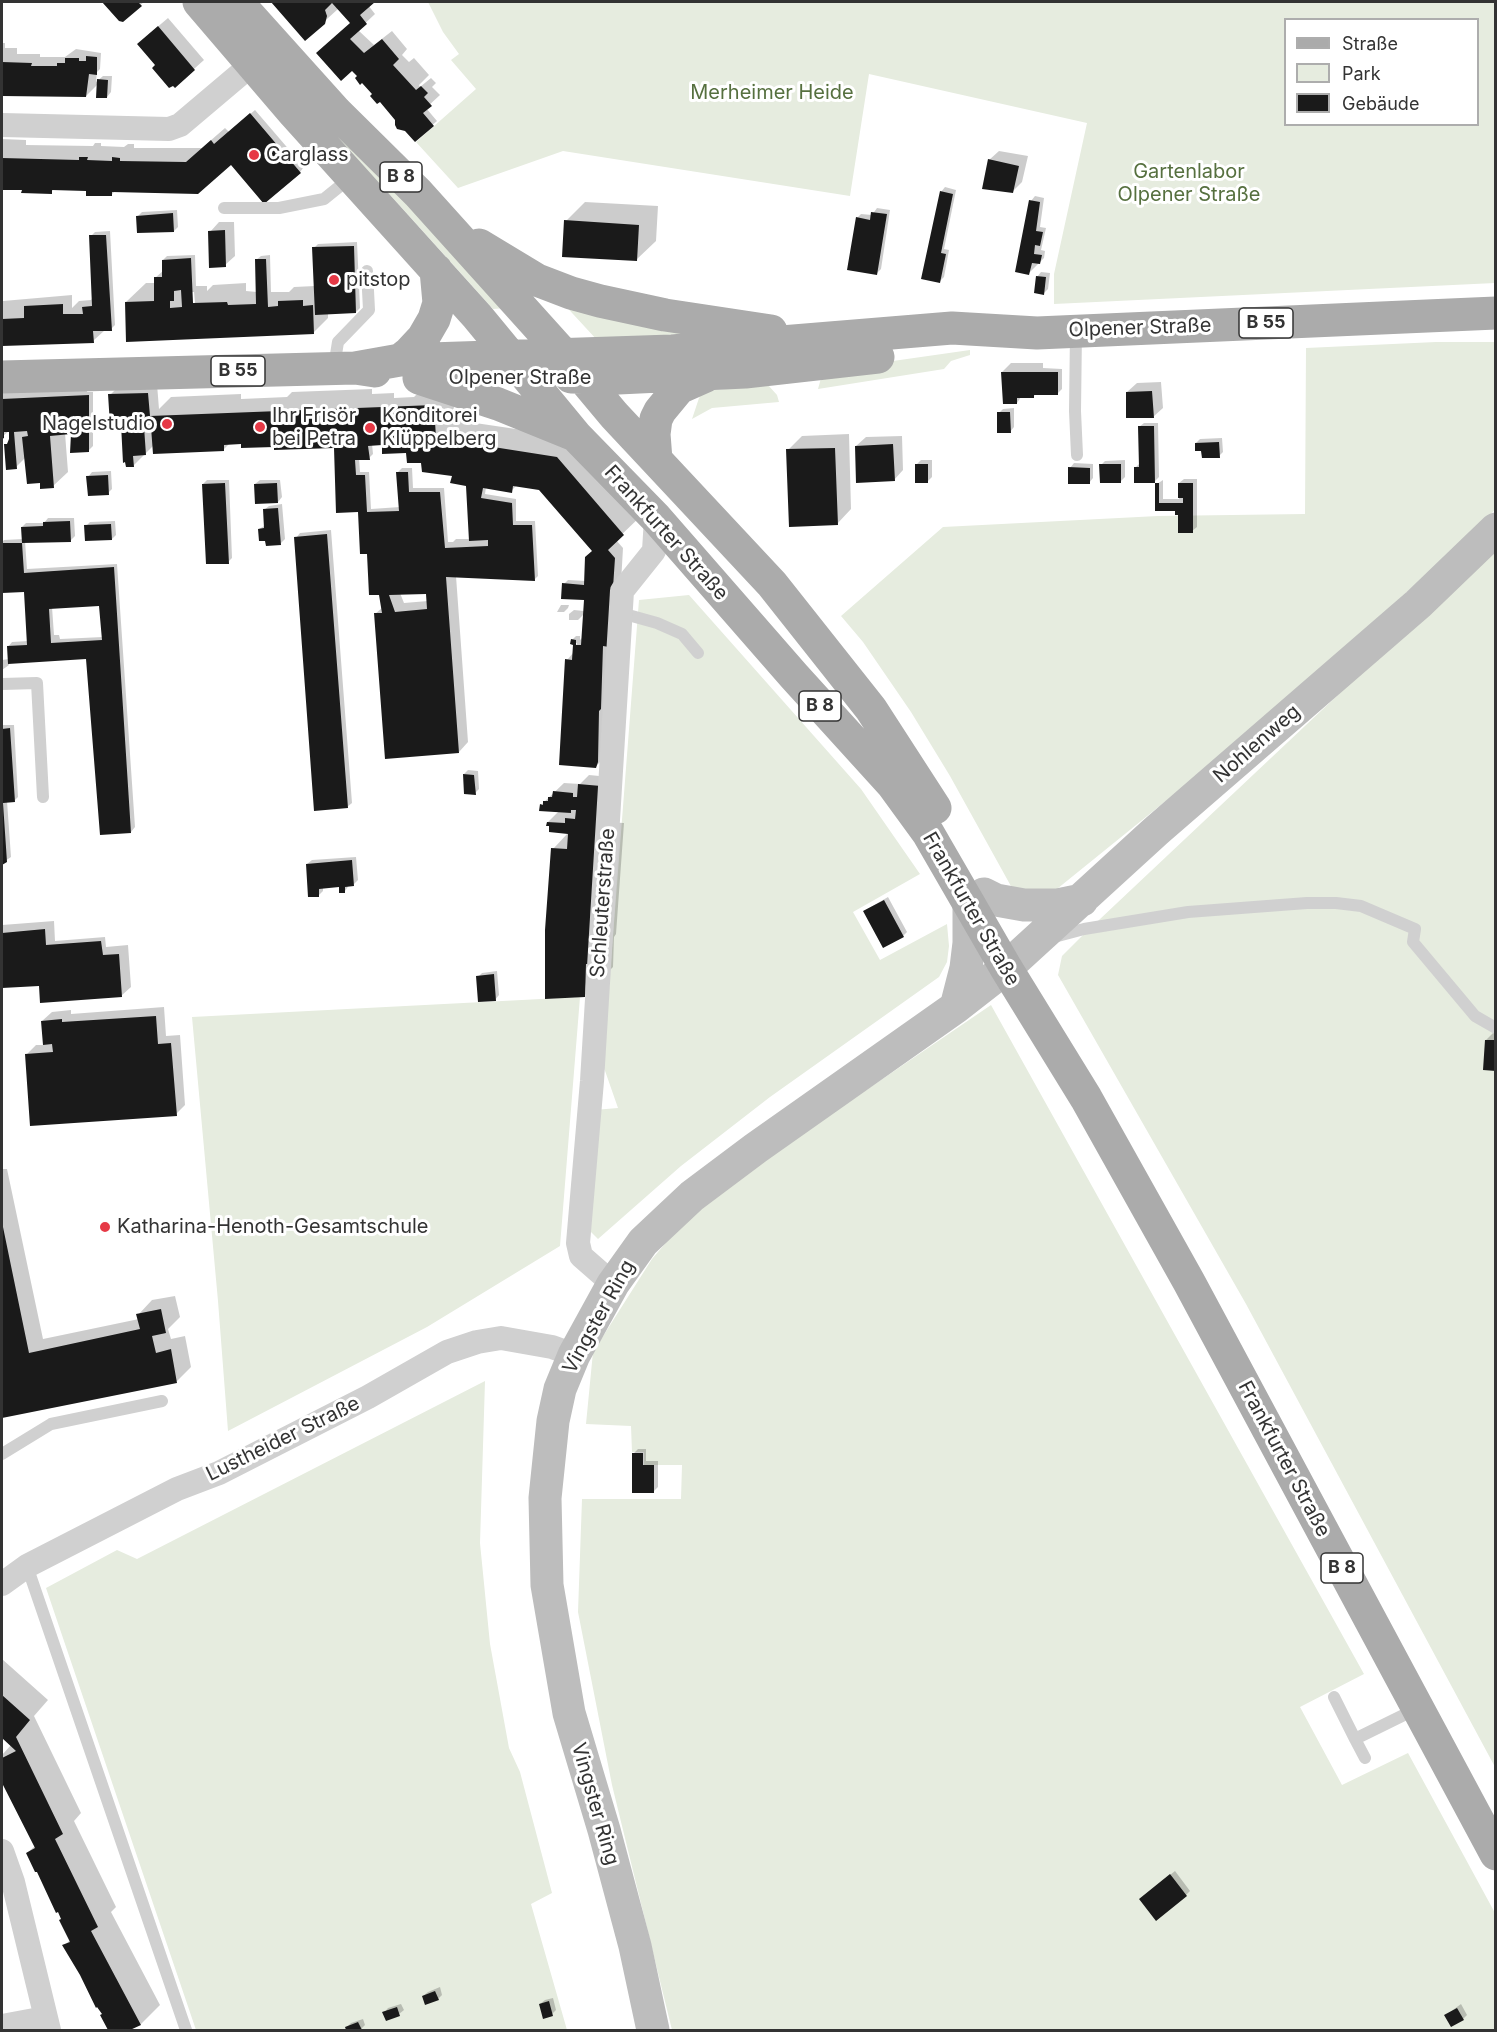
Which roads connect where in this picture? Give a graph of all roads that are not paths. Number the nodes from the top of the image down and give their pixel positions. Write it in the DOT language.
graph roads {
  1 [pos="199,2"];
  2 [pos="237,2"];
  3 [pos="251,65"];
  4 [pos="2,125"];
  5 [pos="351,177"];
  6 [pos="418,193"];
  7 [pos="224,208"];
  8 [pos="436,270"];
  9 [pos="367,271"];
  10 [pos="1496,313"];
  11 [pos="1076,331"];
  12 [pos="1037,333"];
  13 [pos="808,340"];
  14 [pos="519,366"];
  15 [pos="574,366"];
  16 [pos="344,368"];
  17 [pos="410,369"];
  18 [pos="714,374"];
  19 [pos="2,376"];
  20 [pos="576,435"];
  21 [pos="1077,455"];
  22 [pos="656,460"];
  23 [pos="656,518"];
  24 [pos="1496,529"];
  25 [pos="621,613"];
  26 [pos="698,653"];
  27 [pos="2,684"];
  28 [pos="43,797"];
  29 [pos="976,899"];
  30 [pos="1082,900"];
  31 [pos="1020,956"];
  32 [pos="956,1007"];
  33 [pos="1496,1028"];
  34 [pos="613,1284"];
  35 [pos="574,1355"];
  36 [pos="162,1401"];
  37 [pos="2,1454"];
  38 [pos="27,1566"];
  39 [pos="2,1584"];
  40 [pos="1334,1697"];
  41 [pos="1417,1708"];
  42 [pos="1355,1739"];
  43 [pos="1365,1758"];
  44 [pos="2,1851"];
  45 [pos="1496,1854"];
  46 [pos="47,2024"];
  47 [pos="2,2026"];
  48 [pos="186,2031"];
  49 [pos="653,2031"];
  1 -- 3 [label="main road, Frankfurter Straße / B 8"];
  2 -- 6 [label="main road, Frankfurter Straße / B 8"];
  3 -- 4 [label="street"];
  3 -- 5 [label="main road, Frankfurter Straße / B 8"];
  5 -- 7 [label="lane"];
  5 -- 8 [label="main road, Frankfurter Straße / B 8"];
  6 -- 13 [label="main road"];
  6 -- 15 [label="main road, Frankfurter Straße / B 8"];
  8 -- 14 [label="main road, Frankfurter Straße / B 8"];
  8 -- 17 [label="main road"];
  9 -- 16 [label="lane"];
  10 -- 11 [label="main road, Olpener Straße / B 55"];
  11 -- 12 [label="main road, Olpener Straße / B 55"];
  11 -- 21 [label="lane"];
  12 -- 13 [label="main road, Olpener Straße / B 55"];
  12 -- 18 [label="main road, Olpener Straße / B 55"];
  13 -- 15 [label="main road, Olpener Straße / B 55"];
  14 -- 15 [label="main road, B 55"];
  14 -- 17 [label="main road, Olpener Straße / B 55"];
  14 -- 20 [label="main road, Frankfurter Straße / B 8"];
  15 -- 18 [label="main road, Olpener Straße / B 55"];
  15 -- 22 [label="main road, Frankfurter Straße / B 8"];
  16 -- 17 [label="main road, Olpener Straße / B 55"];
  16 -- 19 [label="main road, Olpener Straße / B 55"];
  17 -- 20 [label="main road"];
  18 -- 22 [label="main road"];
  20 -- 23 [label="main road, Frankfurter Straße / B 8"];
  22 -- 29 [label="main road, Frankfurter Straße / B 8"];
  23 -- 25 [label="street, Schleuterstraße"];
  23 -- 29 [label="main road, Frankfurter Straße / B 8"];
  24 -- 30 [label="main road, Nohlenweg"];
  25 -- 26 [label="lane"];
  25 -- 34 [label="street, Schleuterstraße"];
  27 -- 28 [label="lane"];
  29 -- 30 [label="main road"];
  29 -- 31 [label="main road, Frankfurter Straße / B 8"];
  29 -- 32 [label="main road"];
  30 -- 31 [label="main road, Nohlenweg"];
  31 -- 32 [label="main road, Vingster Ring"];
  31 -- 33 [label="lane"];
  31 -- 41 [label="main road, Frankfurter Straße / B 8"];
  32 -- 34 [label="main road, Vingster Ring"];
  34 -- 35 [label="main road, Vingster Ring"];
  35 -- 38 [label="street, Lustheider Straße"];
  35 -- 49 [label="main road, Vingster Ring"];
  36 -- 37 [label="lane"];
  38 -- 39 [label="street, Lustheider Straße"];
  38 -- 48 [label="lane"];
  40 -- 42 [label="lane"];
  41 -- 42 [label="lane"];
  41 -- 45 [label="main road, Frankfurter Straße / B 8"];
  42 -- 43 [label="lane"];
  44 -- 46 [label="street"];
  46 -- 47 [label="street"];
}
